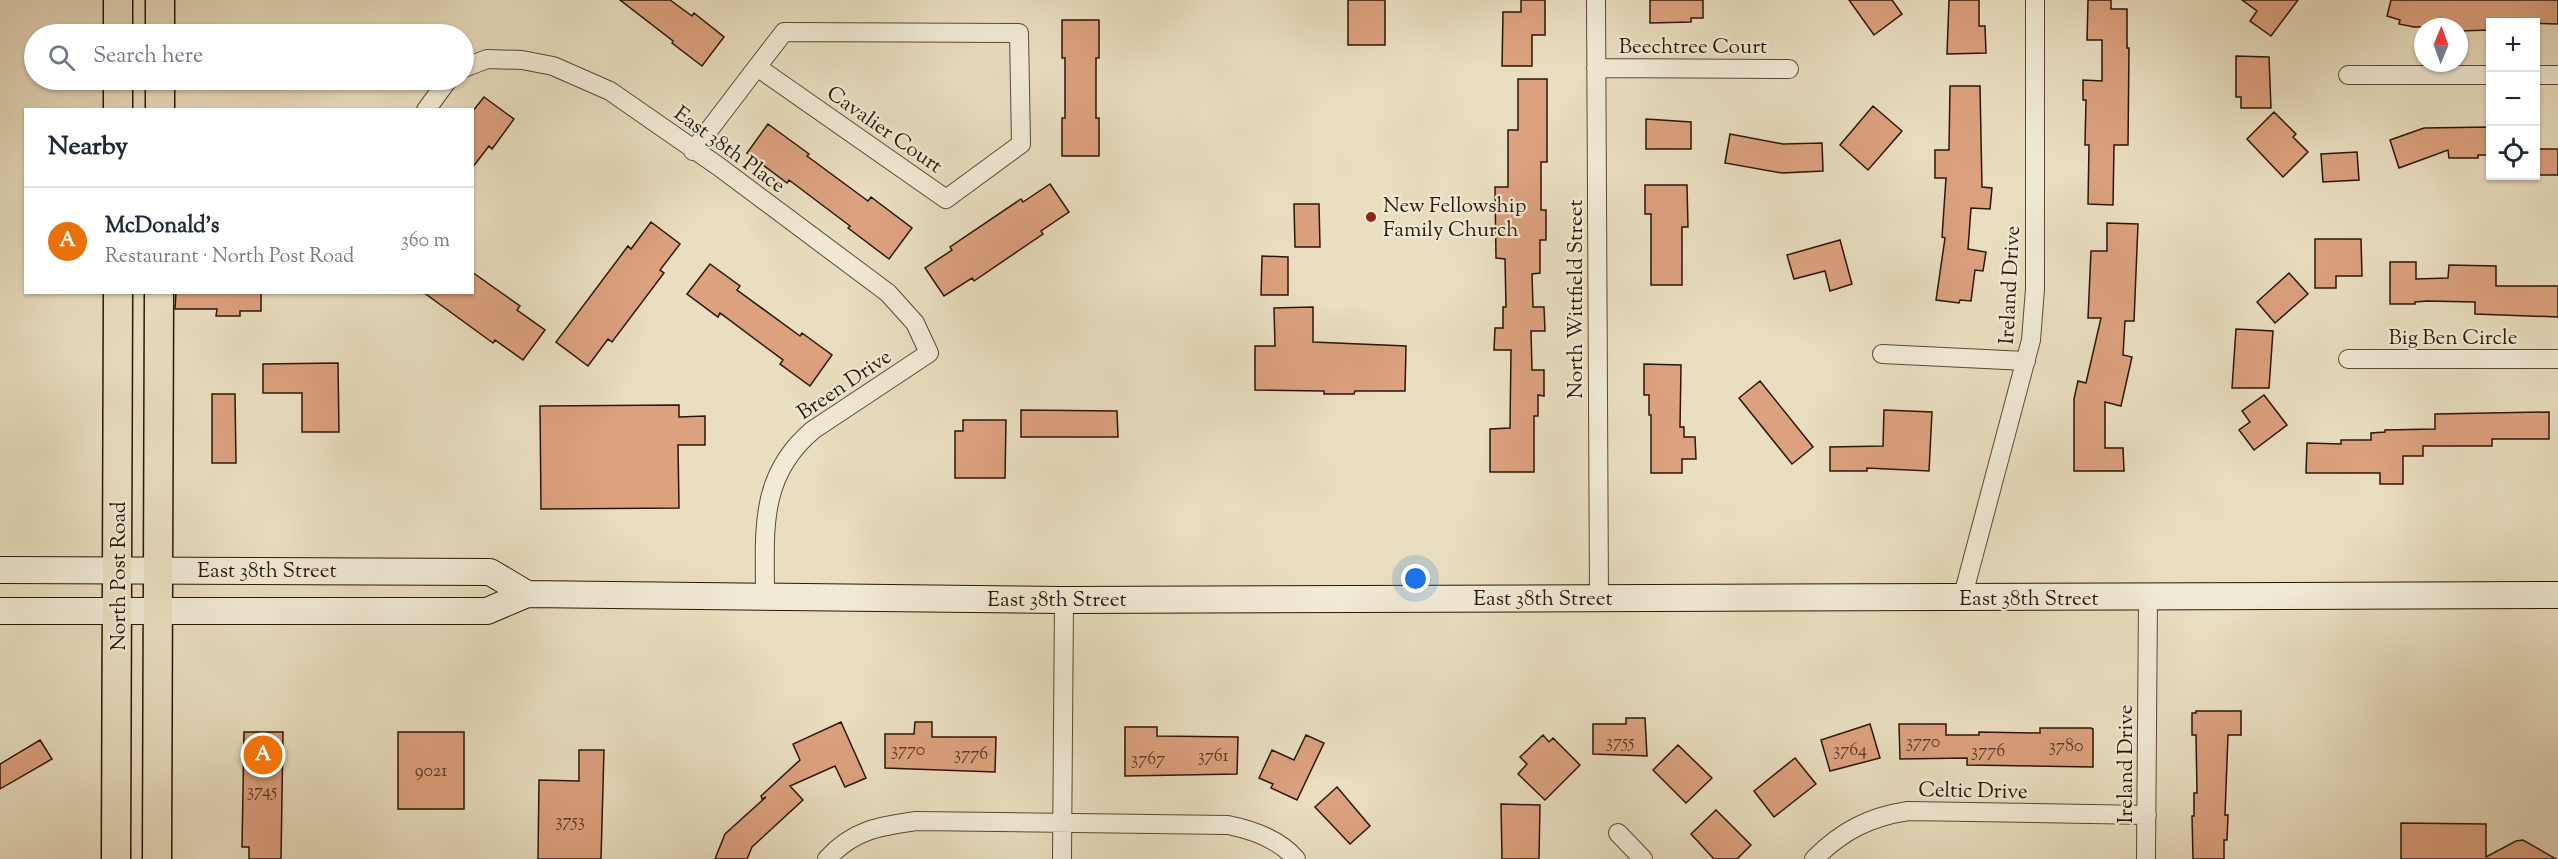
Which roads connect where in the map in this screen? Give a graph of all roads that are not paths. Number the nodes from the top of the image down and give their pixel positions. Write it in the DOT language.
graph roads {
  1 [pos="118,0"];
  2 [pos="160,0"];
  3 [pos="1596,0"];
  4 [pos="2035,0"];
  5 [pos="118,24"];
  6 [pos="160,24"];
  7 [pos="474,64"];
  8 [pos="757,67"];
  9 [pos="1596,68"];
  10 [pos="1789,69"];
  11 [pos="2348,75"];
  12 [pos="2486,75"];
  13 [pos="2540,75"];
  14 [pos="2558,75"];
  15 [pos="118,90"];
  16 [pos="160,90"];
  17 [pos="441,90"];
  18 [pos="118,108"];
  19 [pos="160,108"];
  20 [pos="427,108"];
  21 [pos="693,151"];
  22 [pos="118,294"];
  23 [pos="159,294"];
  24 [pos="930,353"];
  25 [pos="1882,354"];
  26 [pos="2348,359"];
  27 [pos="2558,359"];
  28 [pos="2026,361"];
  29 [pos="158,569"];
  30 [pos="0,570"];
  31 [pos="118,570"];
  32 [pos="527,594"];
  33 [pos="2558,595"];
  34 [pos="765,596"];
  35 [pos="1599,597"];
  36 [pos="2148,598"];
  37 [pos="1962,599"];
  38 [pos="1064,600"];
  39 [pos="0,611"];
  40 [pos="118,611"];
  41 [pos="158,611"];
  42 [pos="2147,815"];
  43 [pos="1062,824"];
  44 [pos="1618,833"];
  45 [pos="116,859"];
  46 [pos="157,859"];
  47 [pos="827,859"];
  48 [pos="1062,859"];
  49 [pos="1296,859"];
  50 [pos="1643,859"];
  51 [pos="1814,859"];
  52 [pos="2146,859"];
  1 -- 5 [label="main road"];
  2 -- 6 [label="main road"];
  3 -- 9 [label="street, North Wittfield Street"];
  4 -- 28 [label="street, Ireland Drive"];
  7 -- 21 [label="street, East 38th Place"];
  8 -- 8 [label="street, Cavalier Court"];
  8 -- 21 [label="street, Cavalier Court"];
  9 -- 10 [label="street, Beechtree Court"];
  9 -- 35 [label="street, North Wittfield Street"];
  11 -- 12 [label="street"];
  13 -- 14 [label="street"];
  15 -- 18 [label="main road"];
  16 -- 19 [label="main road"];
  17 -- 20 [label="street"];
  21 -- 24 [label="street, East 38th Place"];
  22 -- 31 [label="main road, North Post Road"];
  23 -- 29 [label="main road, North Post Road"];
  24 -- 34 [label="street, Breen Drive"];
  25 -- 28 [label="street"];
  26 -- 27 [label="street, Big Ben Circle"];
  28 -- 37 [label="street, Ireland Drive"];
  29 -- 31 [label="main road, East 38th Street"];
  29 -- 32 [label="main road, East 38th Street"];
  29 -- 41 [label="main road, North Post Road"];
  30 -- 31 [label="main road, East 38th Street"];
  31 -- 40 [label="main road, North Post Road"];
  32 -- 34 [label="main road, East 38th Street"];
  32 -- 41 [label="main road, East 38th Street"];
  33 -- 36 [label="main road, East 38th Street"];
  34 -- 38 [label="main road, East 38th Street"];
  35 -- 37 [label="main road, East 38th Street"];
  35 -- 38 [label="main road, East 38th Street"];
  36 -- 37 [label="main road, East 38th Street"];
  36 -- 42 [label="street, Ireland Drive"];
  38 -- 43 [label="street"];
  39 -- 40 [label="main road, East 38th Street"];
  40 -- 41 [label="main road, East 38th Street"];
  40 -- 45 [label="main road, North Post Road"];
  41 -- 46 [label="main road, North Post Road"];
  42 -- 51 [label="street, Celtic Drive"];
  42 -- 52 [label="street, Ireland Drive"];
  43 -- 47 [label="street"];
  43 -- 48 [label="street"];
  43 -- 49 [label="street"];
  44 -- 50 [label="street"];
}
